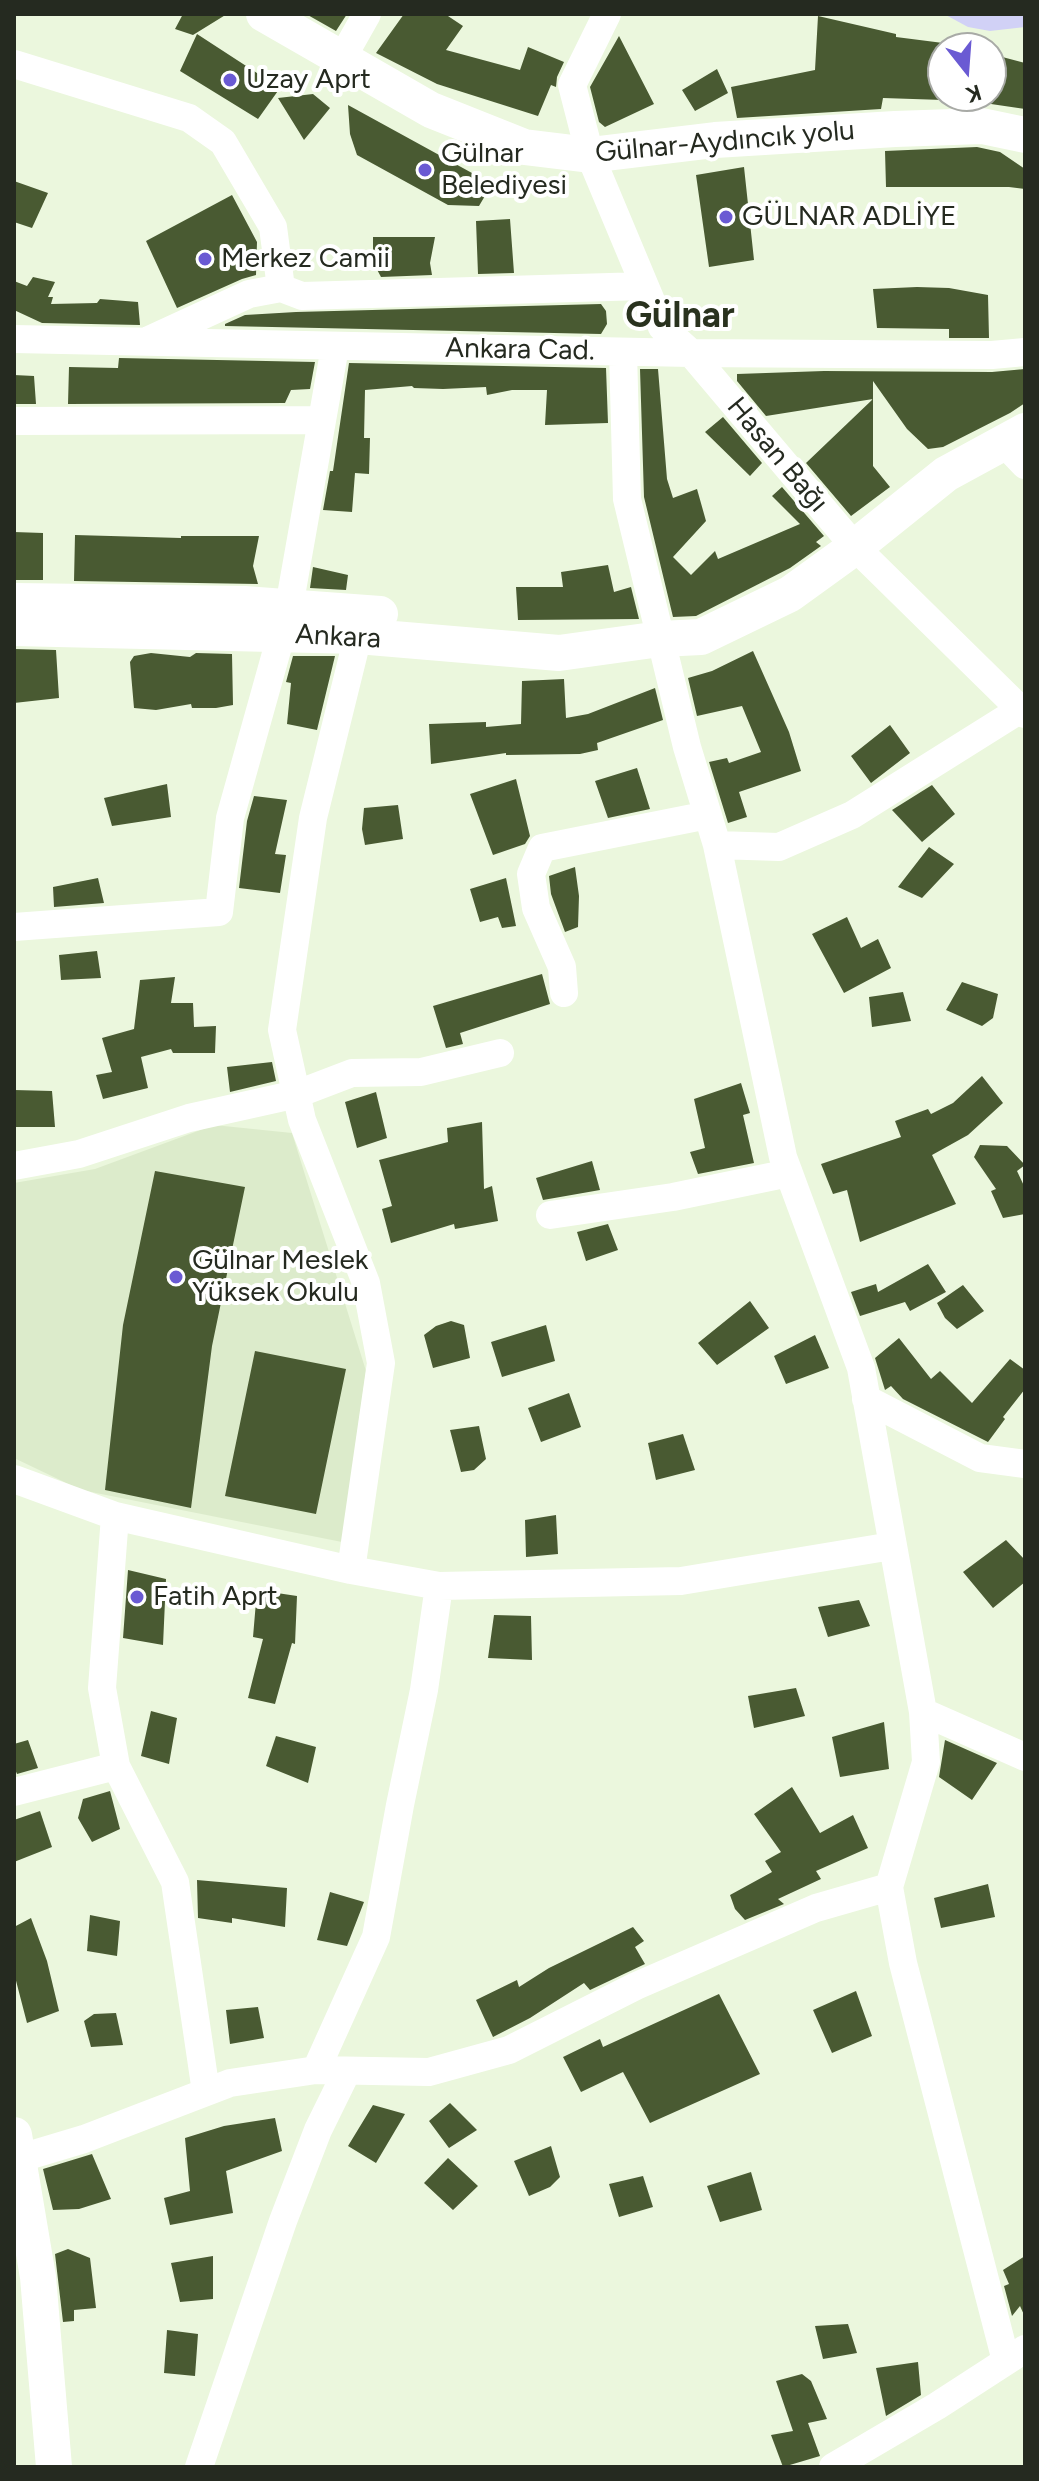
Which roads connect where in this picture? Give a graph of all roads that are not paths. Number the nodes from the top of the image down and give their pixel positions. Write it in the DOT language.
graph roads {
  1 [pos="264,14"];
  2 [pos="367,14"];
  3 [pos="607,14"];
  4 [pos="341,60"];
  5 [pos="14,64"];
  6 [pos="1025,135"];
  7 [pos="590,155"];
  8 [pos="644,286"];
  9 [pos="281,288"];
  10 [pos="14,339"];
  11 [pos="143,343"];
  12 [pos="335,347"];
  13 [pos="623,352"];
  14 [pos="1025,352"];
  15 [pos="691,353"];
  16 [pos="321,420"];
  17 [pos="14,421"];
  18 [pos="1018,446"];
  19 [pos="855,547"];
  20 [pos="14,601"];
  21 [pos="285,621"];
  22 [pos="365,625"];
  23 [pos="14,628"];
  24 [pos="660,639"];
  25 [pos="1023,712"];
  26 [pos="708,815"];
  27 [pos="717,845"];
  28 [pos="14,927"];
  29 [pos="564,993"];
  30 [pos="500,1053"];
  31 [pos="297,1094"];
  32 [pos="14,1166"];
  33 [pos="789,1173"];
  34 [pos="550,1215"];
  35 [pos="866,1399"];
  36 [pos="1025,1464"];
  37 [pos="14,1479"];
  38 [pos="115,1516"];
  39 [pos="892,1546"];
  40 [pos="351,1570"];
  41 [pos="439,1586"];
  42 [pos="923,1712"];
  43 [pos="1025,1757"];
  44 [pos="116,1766"];
  45 [pos="14,1792"];
  46 [pos="889,1887"];
  47 [pos="316,2070"];
  48 [pos="347,2071"];
  49 [pos="206,2092"];
  50 [pos="16,2152"];
  51 [pos="1016,2355"];
  52 [pos="54,2467"];
  53 [pos="199,2467"];
  54 [pos="833,2467"];
  1 -- 4 [label="main road, Gülnar-Aydıncık yolu"];
  2 -- 4 [label="street"];
  3 -- 7 [label="street, Hasan Bağı"];
  4 -- 7 [label="main road, Gülnar-Aydıncık yolu"];
  5 -- 9 [label="street"];
  6 -- 7 [label="main road, Gülnar-Aydıncık yolu"];
  7 -- 8 [label="street, Hasan Bağı"];
  8 -- 9 [label="street"];
  8 -- 15 [label="street, Hasan Bağı"];
  9 -- 11 [label="street"];
  10 -- 11 [label="street, Ankara Cad."];
  11 -- 12 [label="street, Ankara Cad."];
  12 -- 13 [label="street, Ankara Cad."];
  12 -- 16 [label="street"];
  13 -- 15 [label="street, Ankara Cad."];
  13 -- 24 [label="street"];
  14 -- 15 [label="street, Ankara Cad."];
  15 -- 19 [label="street, Hasan Bağı"];
  16 -- 17 [label="street"];
  16 -- 21 [label="street"];
  18 -- 19 [label="main road, Ankara"];
  19 -- 24 [label="main road, Ankara"];
  19 -- 25 [label="street, Hasan Bağı"];
  20 -- 21 [label="main road, Ankara"];
  21 -- 22 [label="main road, Ankara"];
  21 -- 23 [label="main road, Ankara"];
  21 -- 28 [label="street"];
  22 -- 24 [label="main road, Ankara"];
  22 -- 31 [label="street"];
  24 -- 26 [label="street"];
  25 -- 27 [label="street"];
  26 -- 27 [label="street"];
  26 -- 29 [label="street"];
  27 -- 33 [label="street"];
  30 -- 31 [label="street"];
  31 -- 32 [label="street"];
  31 -- 40 [label="street"];
  33 -- 34 [label="street"];
  33 -- 35 [label="street"];
  35 -- 36 [label="street"];
  35 -- 39 [label="street"];
  37 -- 38 [label="street"];
  38 -- 40 [label="street"];
  38 -- 44 [label="street"];
  39 -- 41 [label="street"];
  39 -- 42 [label="street"];
  40 -- 41 [label="street"];
  41 -- 47 [label="street"];
  42 -- 43 [label="street"];
  42 -- 46 [label="street"];
  44 -- 45 [label="street"];
  44 -- 49 [label="street"];
  46 -- 48 [label="street"];
  46 -- 51 [label="street"];
  47 -- 48 [label="street"];
  47 -- 49 [label="street"];
  48 -- 53 [label="street"];
  49 -- 50 [label="street"];
  50 -- 52 [label="main road"];
  51 -- 54 [label="street"];
}
